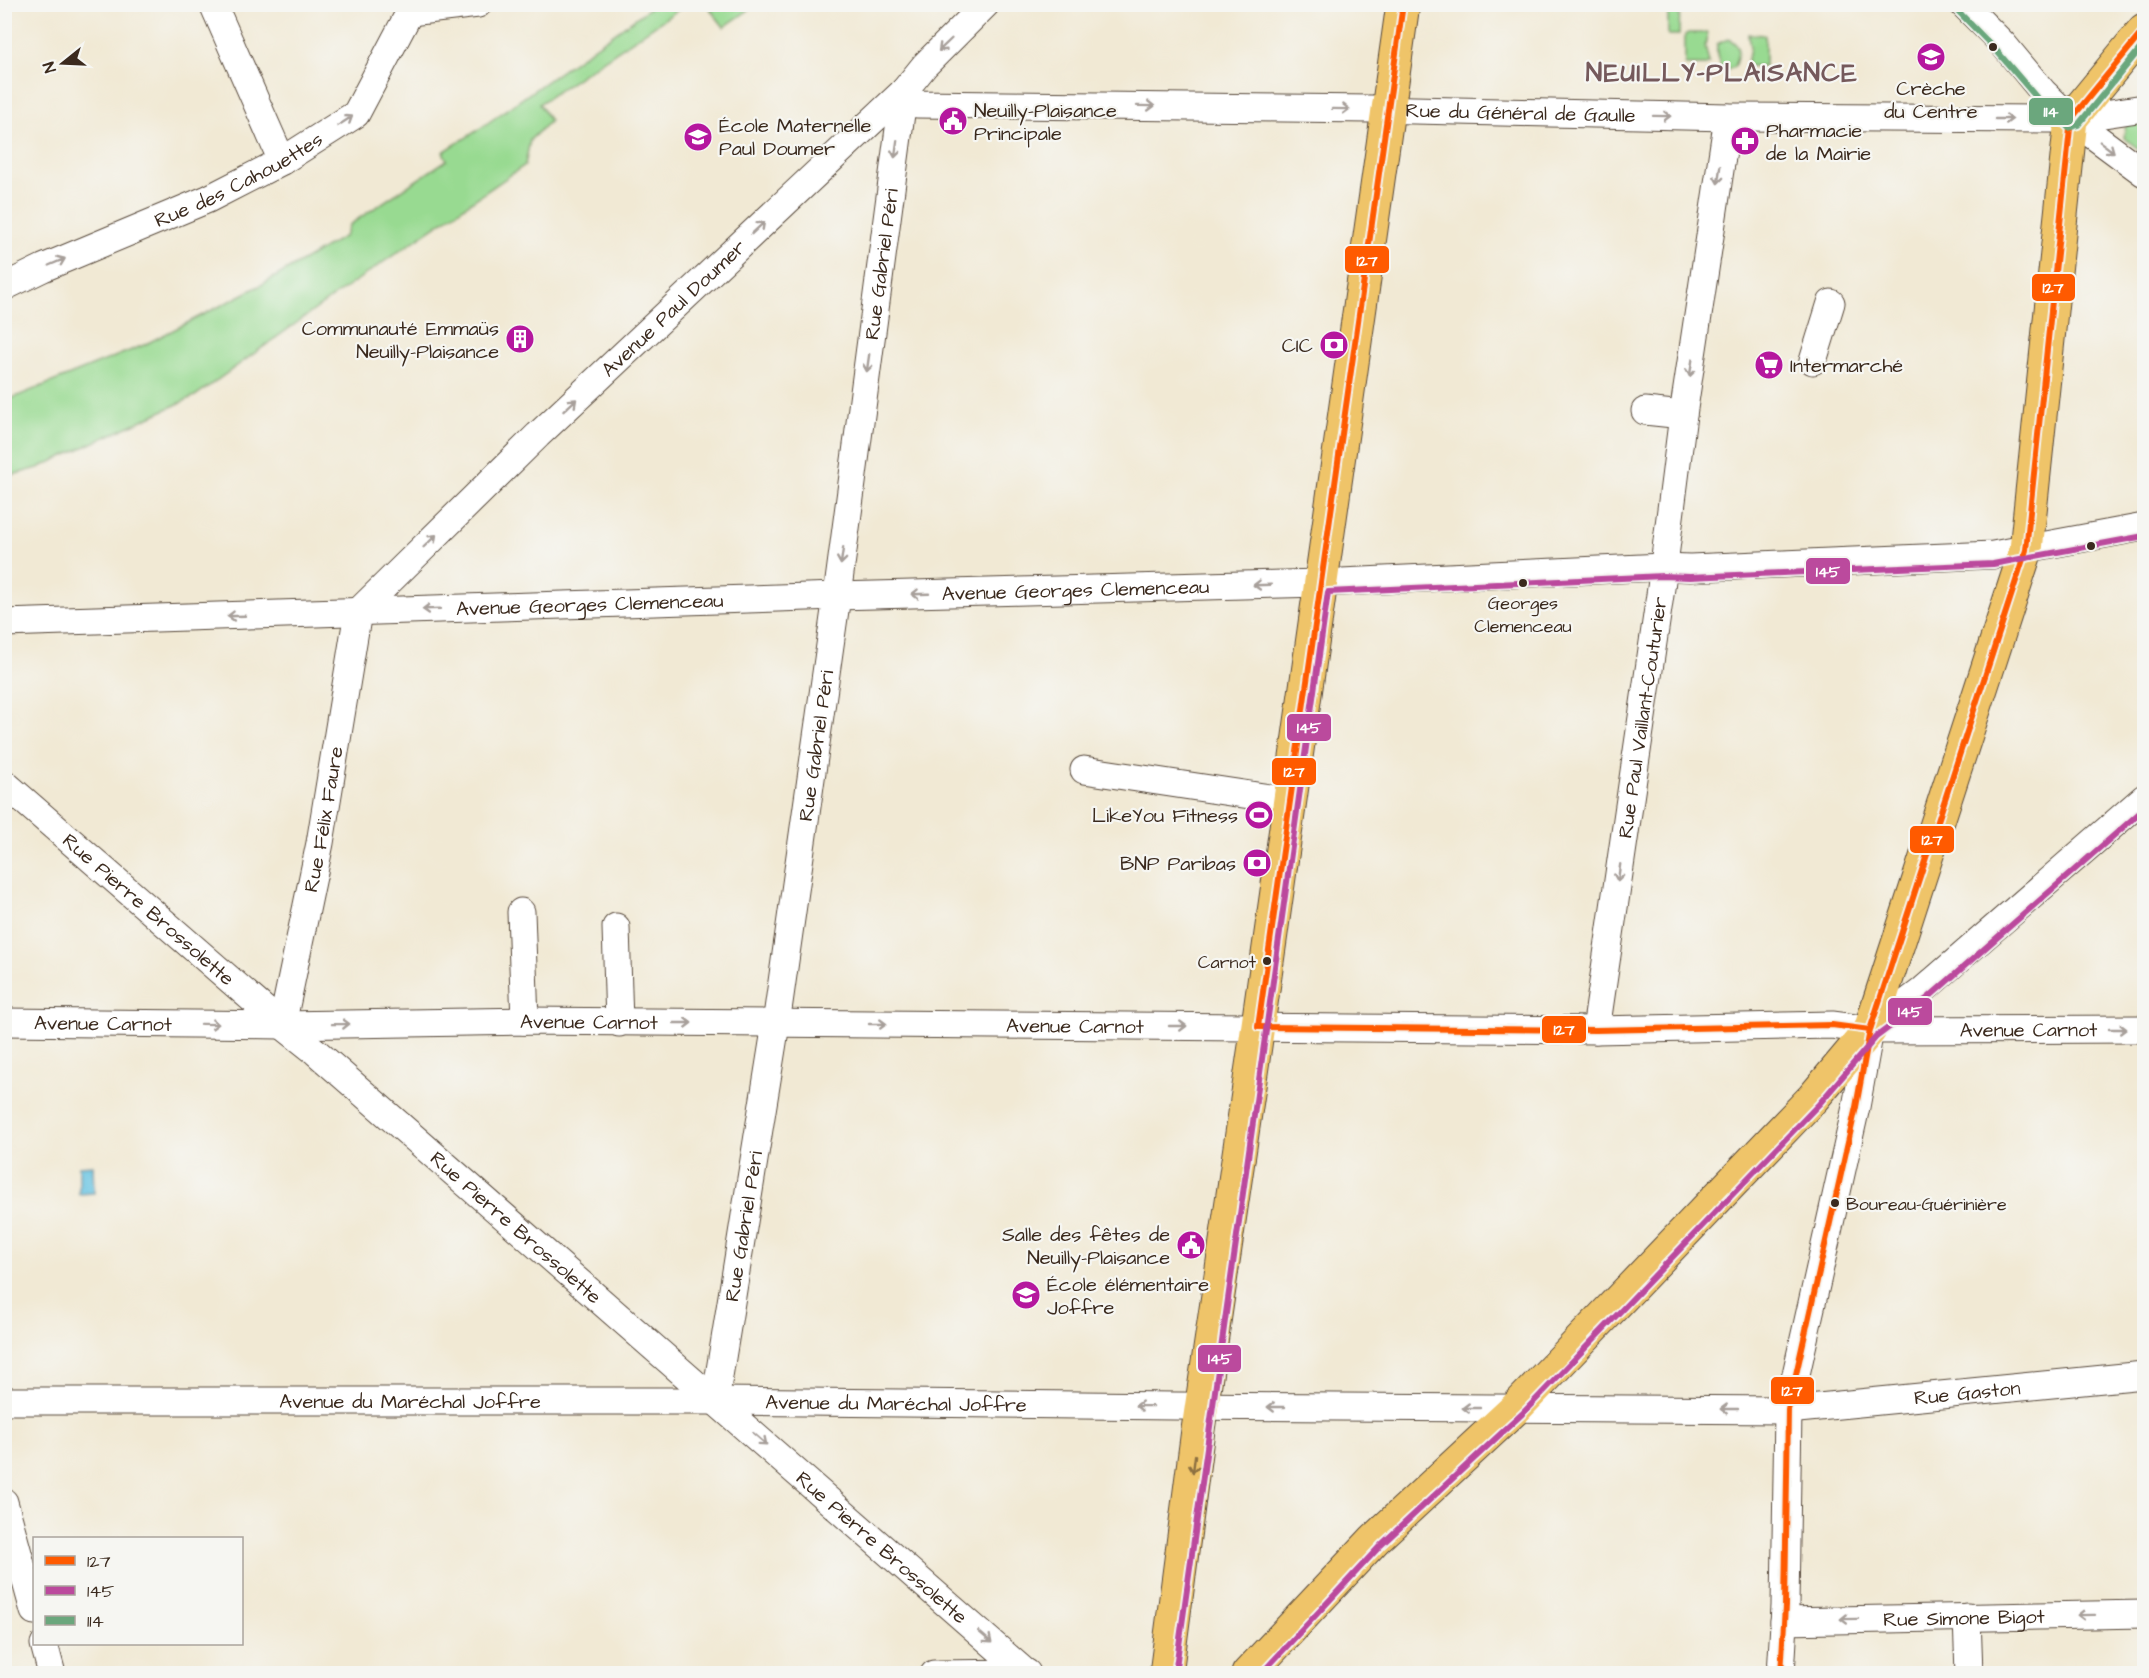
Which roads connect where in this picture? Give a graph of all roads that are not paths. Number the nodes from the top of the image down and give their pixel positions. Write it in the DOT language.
graph roads {
  1 [pos="213,4"];
  2 [pos="478,4"];
  3 [pos="986,4"];
  4 [pos="1403,4"];
  5 [pos="1963,4"];
  6 [pos="412,8"];
  7 [pos="2145,30"];
  8 [pos="904,91"];
  9 [pos="2145,108"];
  10 [pos="1388,109"];
  11 [pos="1728,117"];
  12 [pos="2071,119"];
  13 [pos="282,161"];
  14 [pos="2145,173"];
  15 [pos="4,287"];
  16 [pos="1831,303"];
  17 [pos="1813,361"];
  18 [pos="1644,411"];
  19 [pos="1683,416"];
  20 [pos="2145,527"];
  21 [pos="2026,550"];
  22 [pos="1663,567"];
  23 [pos="1320,583"];
  24 [pos="837,596"];
  25 [pos="358,612"];
  26 [pos="4,624"];
  27 [pos="1084,770"];
  28 [pos="4,783"];
  29 [pos="2145,798"];
  30 [pos="1290,801"];
  31 [pos="521,912"];
  32 [pos="616,927"];
  33 [pos="525,1021"];
  34 [pos="4,1022"];
  35 [pos="619,1023"];
  36 [pos="776,1023"];
  37 [pos="282,1025"];
  38 [pos="1258,1026"];
  39 [pos="2145,1029"];
  40 [pos="1596,1030"];
  41 [pos="1870,1030"];
  42 [pos="2145,1375"];
  43 [pos="4,1401"];
  44 [pos="716,1401"];
  45 [pos="1202,1407"];
  46 [pos="1516,1408"];
  47 [pos="1788,1410"];
  48 [pos="4,1502"];
  49 [pos="33,1607"];
  50 [pos="2145,1614"];
  51 [pos="1967,1617"];
  52 [pos="1784,1621"];
  53 [pos="44,1645"];
  54 [pos="1027,1673"];
  55 [pos="52,1674"];
  56 [pos="934,1674"];
  57 [pos="1166,1674"];
  58 [pos="1248,1674"];
  59 [pos="1781,1674"];
  60 [pos="1969,1674"];
  1 -- 13 [label="street"];
  2 -- 6 [label="street"];
  3 -- 8 [label="street, Avenue Paul Doumer, one-way"];
  4 -- 10 [label="main road"];
  5 -- 12 [label="street"];
  13 -- 6 [label="street, Rue des Cahouettes, one-way"];
  7 -- 12 [label="main road"];
  8 -- 10 [label="street, Rue du Général de Gaulle, one-way"];
  8 -- 24 [label="street, Rue Gabriel Péri, one-way"];
  25 -- 8 [label="street, Avenue Paul Doumer, one-way"];
  9 -- 12 [label="street, Rue du Général de Gaulle"];
  10 -- 11 [label="street, Rue du Général de Gaulle, one-way"];
  10 -- 23 [label="main road"];
  11 -- 12 [label="street, Rue du Général de Gaulle, one-way"];
  11 -- 19 [label="street, Rue Paul Vaillant-Couturier, one-way"];
  12 -- 14 [label="street, one-way"];
  12 -- 21 [label="main road"];
  15 -- 13 [label="street, Rue des Cahouettes, one-way"];
  16 -- 17 [label="street"];
  18 -- 19 [label="street"];
  19 -- 22 [label="street, Rue Paul Vaillant-Couturier"];
  20 -- 21 [label="street, Avenue Georges Clemenceau"];
  21 -- 22 [label="street, Avenue Georges Clemenceau"];
  21 -- 41 [label="main road"];
  22 -- 23 [label="street, Avenue Georges Clemenceau"];
  22 -- 40 [label="street, Rue Paul Vaillant-Couturier, one-way"];
  23 -- 24 [label="street, Avenue Georges Clemenceau, one-way"];
  23 -- 30 [label="main road"];
  24 -- 25 [label="street, Avenue Georges Clemenceau, one-way"];
  24 -- 36 [label="street, Rue Gabriel Péri"];
  25 -- 26 [label="street, Avenue Georges Clemenceau, one-way"];
  25 -- 37 [label="street, Rue Félix Faure"];
  27 -- 30 [label="street"];
  28 -- 37 [label="street, Rue Pierre Brossolette"];
  29 -- 41 [label="street"];
  30 -- 38 [label="main road"];
  31 -- 33 [label="street"];
  32 -- 35 [label="street"];
  33 -- 35 [label="street, Avenue Carnot"];
  37 -- 33 [label="street, Avenue Carnot, one-way"];
  34 -- 37 [label="street, Avenue Carnot, one-way"];
  35 -- 36 [label="street, Avenue Carnot, one-way"];
  36 -- 38 [label="street, Avenue Carnot, one-way"];
  36 -- 44 [label="street, Rue Gabriel Péri"];
  37 -- 44 [label="street, Rue Pierre Brossolette"];
  38 -- 40 [label="street, Avenue Carnot"];
  38 -- 45 [label="main road"];
  41 -- 39 [label="street, Avenue Carnot, one-way"];
  40 -- 41 [label="street, Avenue Carnot"];
  41 -- 46 [label="main road"];
  41 -- 47 [label="street"];
  42 -- 47 [label="street, Rue Gaston"];
  43 -- 44 [label="street, Avenue du Maréchal Joffre"];
  45 -- 44 [label="street, Avenue du Maréchal Joffre, one-way"];
  44 -- 54 [label="street, Rue Pierre Brossolette, one-way"];
  46 -- 45 [label="street, Avenue du Maréchal Joffre, one-way"];
  45 -- 57 [label="main road, one-way"];
  47 -- 46 [label="street, Avenue du Maréchal Joffre, one-way"];
  46 -- 58 [label="main road"];
  47 -- 52 [label="street"];
  48 -- 49 [label="street"];
  50 -- 51 [label="street, Rue Simone Bigot, one-way"];
  51 -- 52 [label="street, Rue Simone Bigot, one-way"];
  51 -- 60 [label="street"];
  52 -- 59 [label="street"];
  53 -- 55 [label="street"];
  54 -- 56 [label="street"];
}
